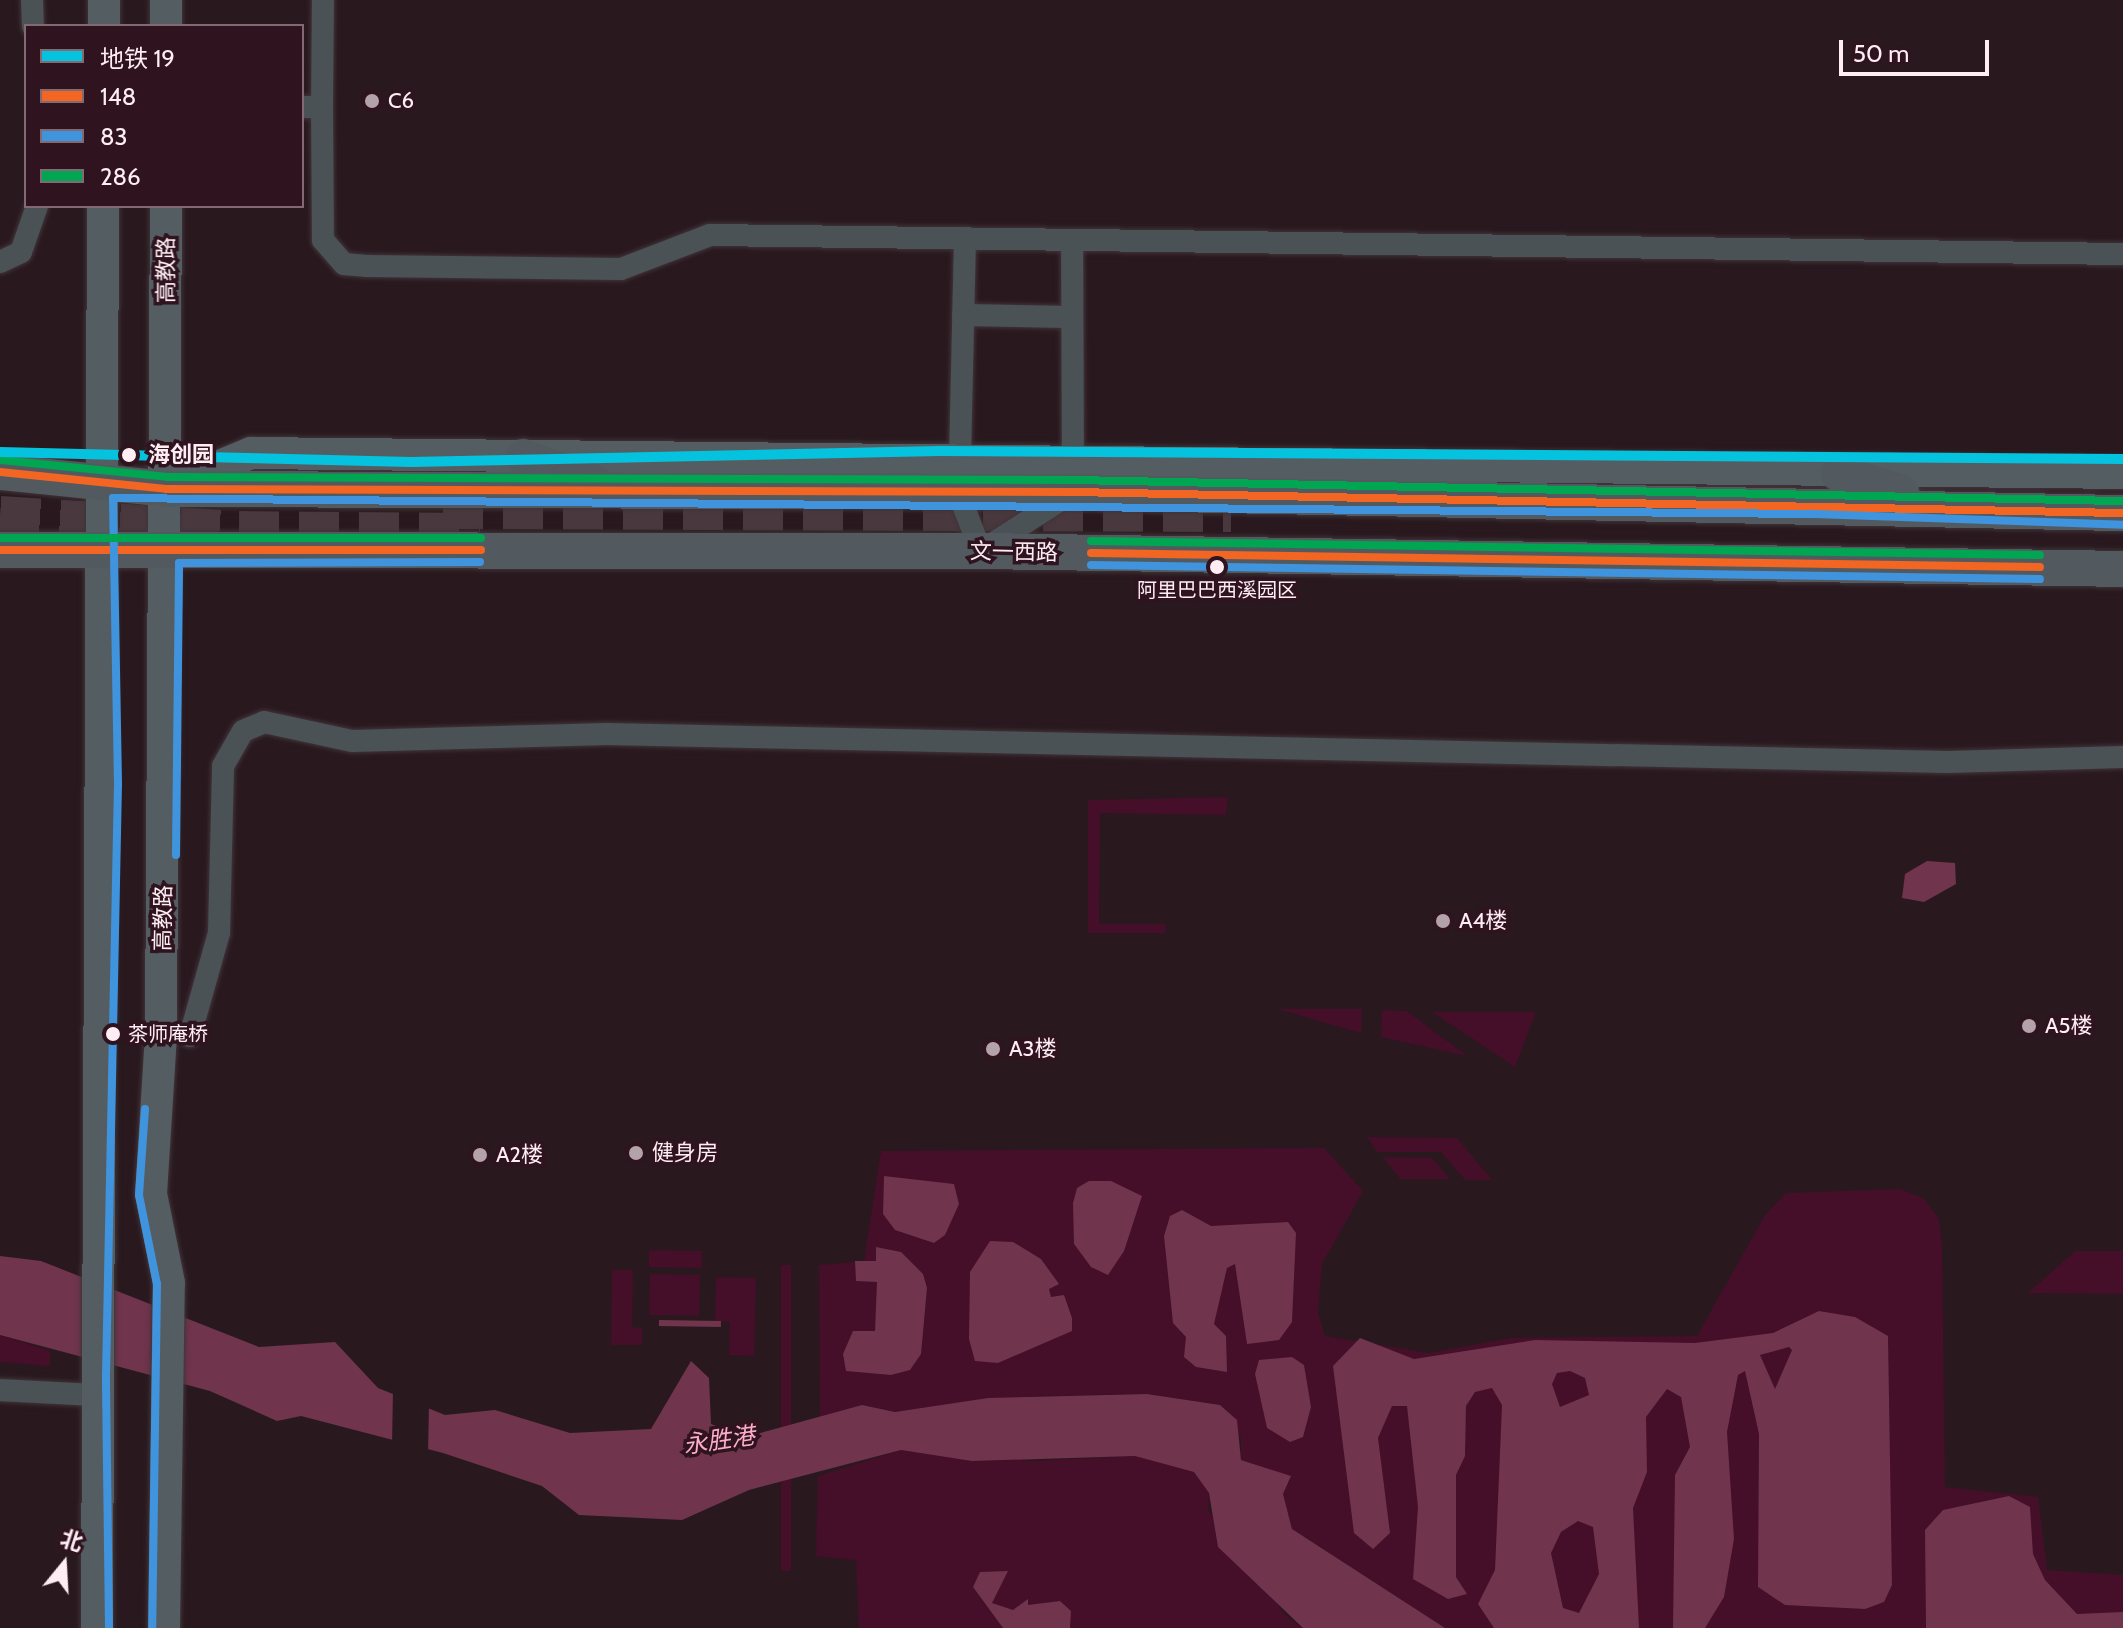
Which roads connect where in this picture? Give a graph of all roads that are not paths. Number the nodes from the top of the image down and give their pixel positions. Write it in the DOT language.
graph roads {
  1 [pos="32,0"];
  2 [pos="104,0"];
  3 [pos="166,0"];
  4 [pos="323,0"];
  5 [pos="33,24"];
  6 [pos="104,24"];
  7 [pos="166,24"];
  8 [pos="312,107"];
  9 [pos="36,208"];
  10 [pos="103,208"];
  11 [pos="166,208"];
  12 [pos="965,238"];
  13 [pos="1072,240"];
  14 [pos="2123,254"];
  15 [pos="0,262"];
  16 [pos="963,315"];
  17 [pos="1070,317"];
  18 [pos="523,457"];
  19 [pos="960,457"];
  20 [pos="0,472"];
  21 [pos="1838,473"];
  22 [pos="2123,473"];
  23 [pos="1073,477"];
  24 [pos="101,486"];
  25 [pos="166,489"];
  26 [pos="622,492"];
  27 [pos="959,495"];
  28 [pos="1945,505"];
  29 [pos="2123,513"];
  30 [pos="0,550"];
  31 [pos="167,551"];
  32 [pos="981,551"];
  33 [pos="100,552"];
  34 [pos="2123,569"];
  35 [pos="2123,757"];
  36 [pos="190,1036"];
  37 [pos="94,1386"];
  38 [pos="0,1390"];
  39 [pos="97,1628"];
  40 [pos="164,1628"];
  1 -- 5 [label="street"];
  2 -- 6 [label="main road"];
  3 -- 7 [label="main road"];
  4 -- 8 [label="street"];
  8 -- 12 [label="street"];
  9 -- 15 [label="street"];
  10 -- 24 [label="main road"];
  11 -- 25 [label="main road, 高教路"];
  12 -- 13 [label="street"];
  12 -- 16 [label="street"];
  13 -- 14 [label="street"];
  13 -- 17 [label="street"];
  16 -- 17 [label="street"];
  16 -- 19 [label="street"];
  17 -- 23 [label="street"];
  18 -- 19 [label="main road"];
  18 -- 25 [label="main road"];
  18 -- 26 [label="main road"];
  19 -- 23 [label="main road"];
  19 -- 27 [label="street"];
  20 -- 24 [label="main road"];
  21 -- 22 [label="main road"];
  21 -- 23 [label="main road"];
  21 -- 28 [label="main road"];
  23 -- 27 [label="main road"];
  23 -- 28 [label="main road"];
  23 -- 32 [label="street"];
  24 -- 25 [label="main road"];
  24 -- 33 [label="main road"];
  25 -- 26 [label="main road"];
  25 -- 31 [label="main road, 高教路"];
  26 -- 27 [label="main road"];
  27 -- 32 [label="street"];
  28 -- 29 [label="main road"];
  30 -- 33 [label="main road, 文一西路"];
  31 -- 32 [label="main road, 文一西路"];
  31 -- 33 [label="main road, 文一西路"];
  31 -- 40 [label="main road, 高教路"];
  32 -- 34 [label="main road, 文一西路"];
  33 -- 37 [label="main road"];
  35 -- 36 [label="street"];
  37 -- 38 [label="street"];
  37 -- 39 [label="main road"];
}
